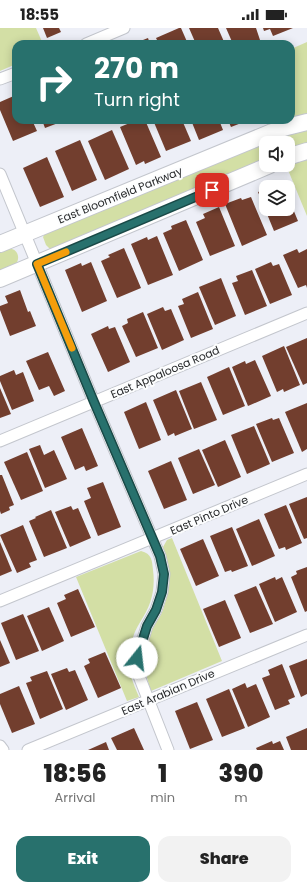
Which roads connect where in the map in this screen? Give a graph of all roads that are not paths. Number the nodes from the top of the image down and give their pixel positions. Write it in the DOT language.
graph roads {
  1 [pos="124,28"];
  2 [pos="96,40"];
  3 [pos="12,74"];
  4 [pos="0,79"];
  5 [pos="307,122"];
  6 [pos="307,151"];
  7 [pos="295,155"];
  8 [pos="259,170"];
  9 [pos="0,174"];
  10 [pos="24,234"];
  11 [pos="0,244"];
  12 [pos="37,264"];
  13 [pos="0,279"];
  14 [pos="307,313"];
  15 [pos="94,402"];
  16 [pos="0,441"];
  17 [pos="307,474"];
  18 [pos="152,538"];
  19 [pos="0,601"];
  20 [pos="307,635"];
  21 [pos="148,701"];
  22 [pos="0,746"];
  23 [pos="3,750"];
  24 [pos="28,750"];
  25 [pos="168,750"];
  1 -- 2 [label="street"];
  3 -- 4 [label="street"];
  5 -- 10 [label="street, East Bloomfield Parkway"];
  6 -- 7 [label="street"];
  8 -- 12 [label="street"];
  9 -- 10 [label="street"];
  10 -- 11 [label="street, East Bloomfield Parkway"];
  10 -- 12 [label="street"];
  12 -- 13 [label="street"];
  12 -- 15 [label="street"];
  14 -- 15 [label="street, East Appaloosa Road"];
  15 -- 16 [label="street, East Appaloosa Road"];
  15 -- 18 [label="street"];
  17 -- 18 [label="street, East Pinto Drive"];
  18 -- 19 [label="street, East Pinto Drive"];
  18 -- 21 [label="street"];
  20 -- 21 [label="street, East Arabian Drive"];
  21 -- 24 [label="street, East Arabian Drive"];
  21 -- 25 [label="street"];
  22 -- 23 [label="street"];
}
